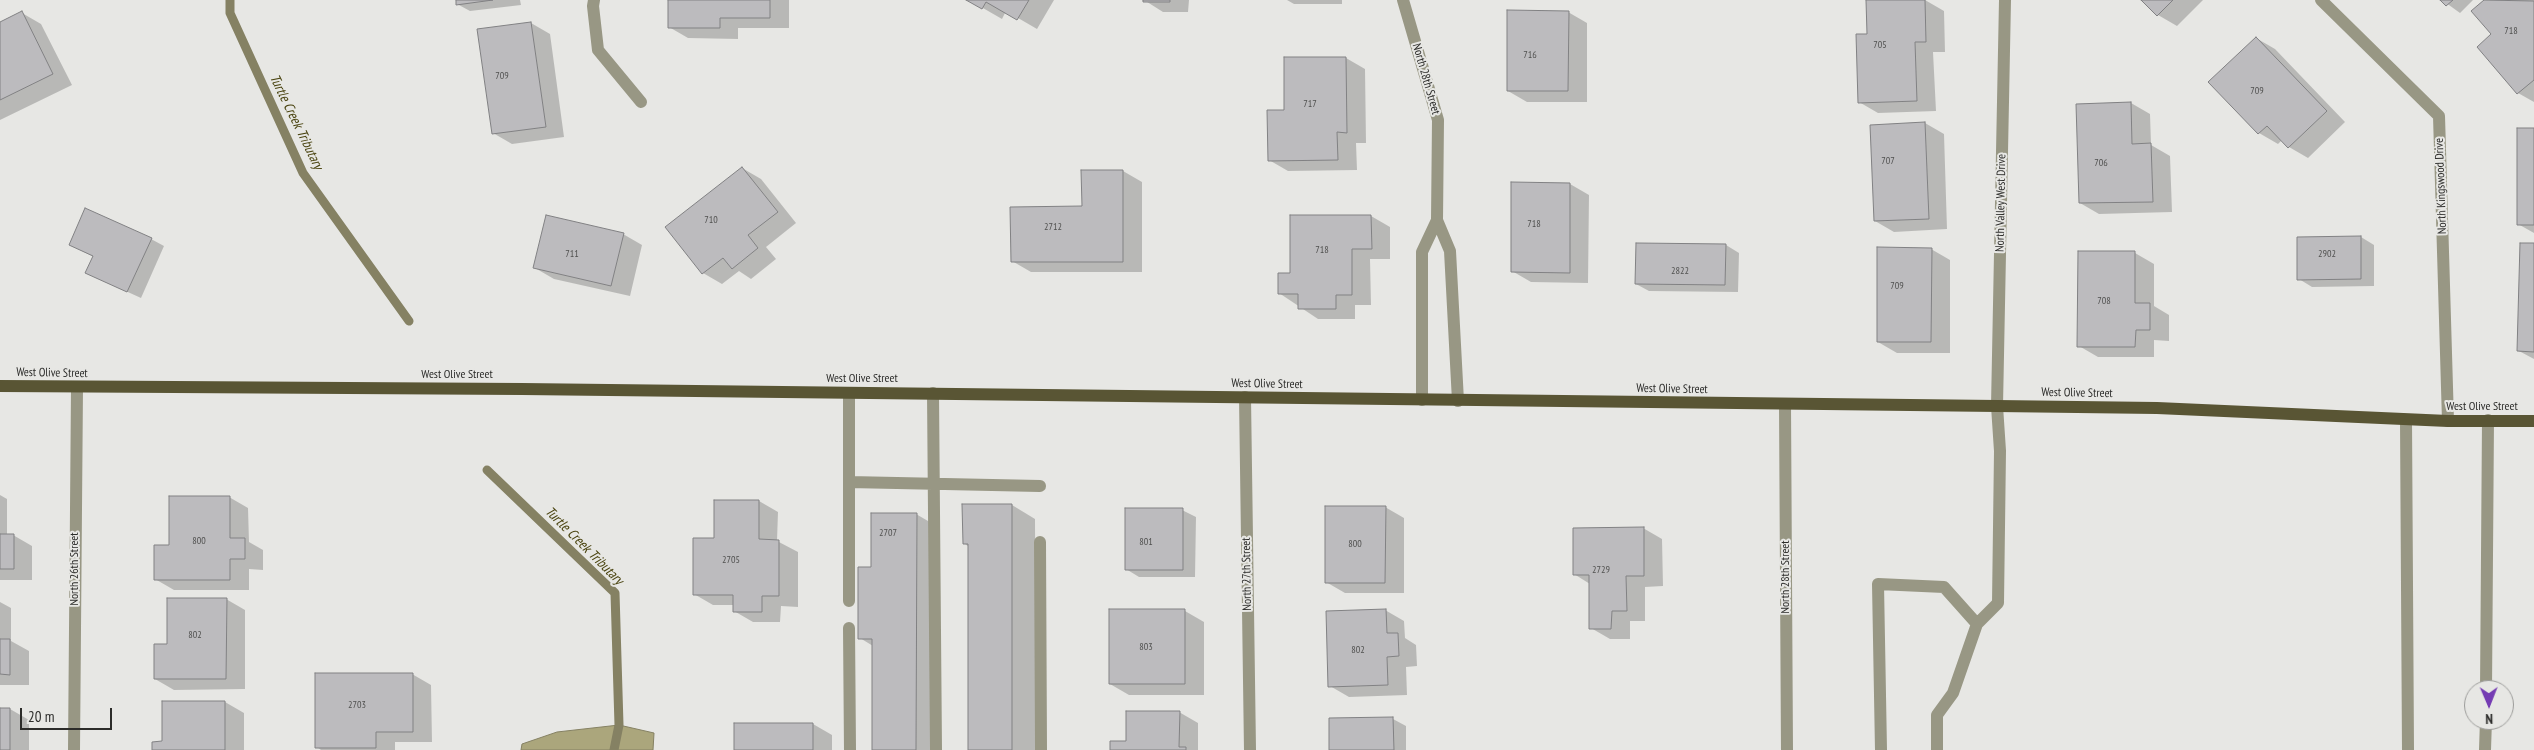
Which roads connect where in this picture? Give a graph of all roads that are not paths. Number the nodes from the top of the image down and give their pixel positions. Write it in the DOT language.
graph roads {
  1 [pos="1403,0"];
  2 [pos="2005,0"];
  3 [pos="2321,0"];
  4 [pos="591,2"];
  5 [pos="641,102"];
  6 [pos="1437,220"];
  7 [pos="0,386"];
  8 [pos="77,388"];
  9 [pos="849,393"];
  10 [pos="933,393"];
  11 [pos="1245,397"];
  12 [pos="1422,400"];
  13 [pos="1458,401"];
  14 [pos="1785,404"];
  15 [pos="1997,406"];
  16 [pos="2406,420"];
  17 [pos="2488,420"];
  18 [pos="2534,420"];
  19 [pos="2448,421"];
  20 [pos="849,482"];
  21 [pos="934,484"];
  22 [pos="1040,486"];
  23 [pos="1040,542"];
  24 [pos="849,601"];
  25 [pos="1977,624"];
  26 [pos="850,628"];
  27 [pos="2486,680"];
  28 [pos="2486,730"];
  29 [pos="74,750"];
  30 [pos="850,750"];
  31 [pos="936,750"];
  32 [pos="1041,750"];
  33 [pos="1250,750"];
  34 [pos="1787,750"];
  35 [pos="1881,750"];
  36 [pos="1937,750"];
  37 [pos="2408,750"];
  38 [pos="2486,750"];
  1 -- 6 [label="street, North 28th Street"];
  2 -- 15 [label="street, North Valley West Drive"];
  3 -- 19 [label="street, North Kingswood Drive"];
  4 -- 5 [label="street"];
  6 -- 12 [label="street, North 28th Street"];
  6 -- 13 [label="street, North 28th Street"];
  7 -- 8 [label="main road, West Olive Street"];
  8 -- 9 [label="main road, West Olive Street"];
  8 -- 29 [label="street, North 26th Street"];
  9 -- 10 [label="main road, West Olive Street"];
  9 -- 20 [label="street"];
  10 -- 11 [label="main road, West Olive Street"];
  10 -- 21 [label="street"];
  11 -- 12 [label="main road, West Olive Street"];
  11 -- 33 [label="street, North 27th Street"];
  12 -- 13 [label="main road, West Olive Street"];
  13 -- 14 [label="main road, West Olive Street"];
  14 -- 15 [label="main road, West Olive Street"];
  14 -- 34 [label="street, North 28th Street"];
  15 -- 16 [label="main road, West Olive Street"];
  15 -- 25 [label="street, North Valley West Drive"];
  16 -- 19 [label="main road, West Olive Street"];
  16 -- 37 [label="street"];
  17 -- 18 [label="main road, West Olive Street"];
  17 -- 19 [label="main road, West Olive Street"];
  17 -- 27 [label="street"];
  20 -- 21 [label="street"];
  20 -- 24 [label="street"];
  21 -- 22 [label="street"];
  21 -- 31 [label="street"];
  23 -- 32 [label="street"];
  25 -- 35 [label="street"];
  25 -- 36 [label="street"];
  26 -- 30 [label="street"];
  28 -- 38 [label="street"];
}
